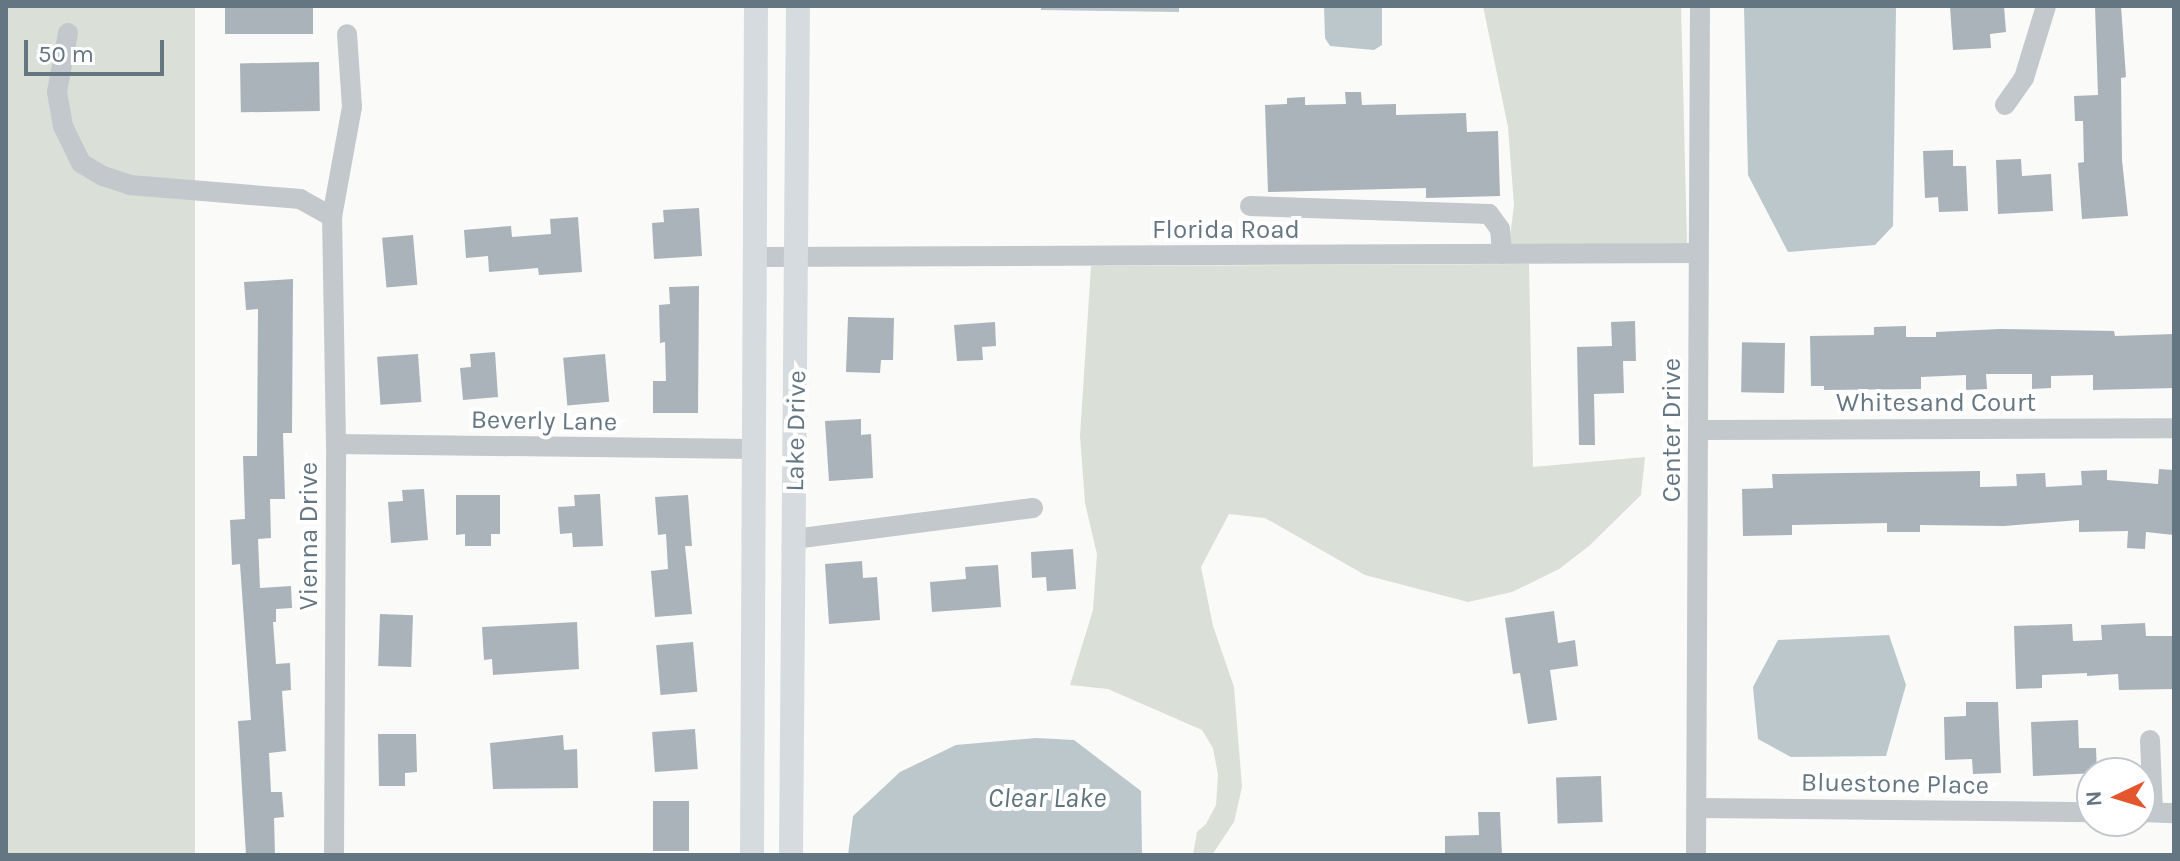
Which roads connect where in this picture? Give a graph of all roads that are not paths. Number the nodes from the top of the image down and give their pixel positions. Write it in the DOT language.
graph roads {
  1 [pos="756,6"];
  2 [pos="798,6"];
  3 [pos="1700,6"];
  4 [pos="2046,6"];
  5 [pos="68,33"];
  6 [pos="347,34"];
  7 [pos="2005,105"];
  8 [pos="1250,206"];
  9 [pos="332,217"];
  10 [pos="1698,253"];
  11 [pos="1502,254"];
  12 [pos="755,257"];
  13 [pos="799,258"];
  14 [pos="2174,428"];
  15 [pos="1699,430"];
  16 [pos="336,444"];
  17 [pos="753,449"];
  18 [pos="1033,508"];
  19 [pos="794,539"];
  20 [pos="2150,740"];
  21 [pos="2151,757"];
  22 [pos="1697,808"];
  23 [pos="2076,812"];
  24 [pos="334,855"];
  25 [pos="752,855"];
  26 [pos="791,855"];
  27 [pos="1696,855"];
  1 -- 12 [label="main road, Lake Drive"];
  2 -- 13 [label="main road, Lake Drive"];
  3 -- 10 [label="street, Center Drive"];
  4 -- 7 [label="street"];
  5 -- 9 [label="street"];
  6 -- 9 [label="street, Vienna Drive"];
  8 -- 11 [label="street"];
  9 -- 16 [label="street, Vienna Drive"];
  10 -- 11 [label="street, Florida Road"];
  10 -- 15 [label="street, Center Drive"];
  11 -- 13 [label="street, Florida Road"];
  12 -- 13 [label="street, Florida Road"];
  12 -- 17 [label="main road, Lake Drive"];
  13 -- 19 [label="main road, Lake Drive"];
  14 -- 15 [label="street, Whitesand Court"];
  15 -- 22 [label="street, Center Drive"];
  16 -- 17 [label="street, Beverly Lane"];
  16 -- 24 [label="street, Vienna Drive"];
  17 -- 25 [label="main road, Lake Drive"];
  18 -- 19 [label="street"];
  19 -- 26 [label="main road, Lake Drive"];
  20 -- 21 [label="street"];
  22 -- 23 [label="street, Bluestone Place"];
  22 -- 27 [label="street, Center Drive"];
}
